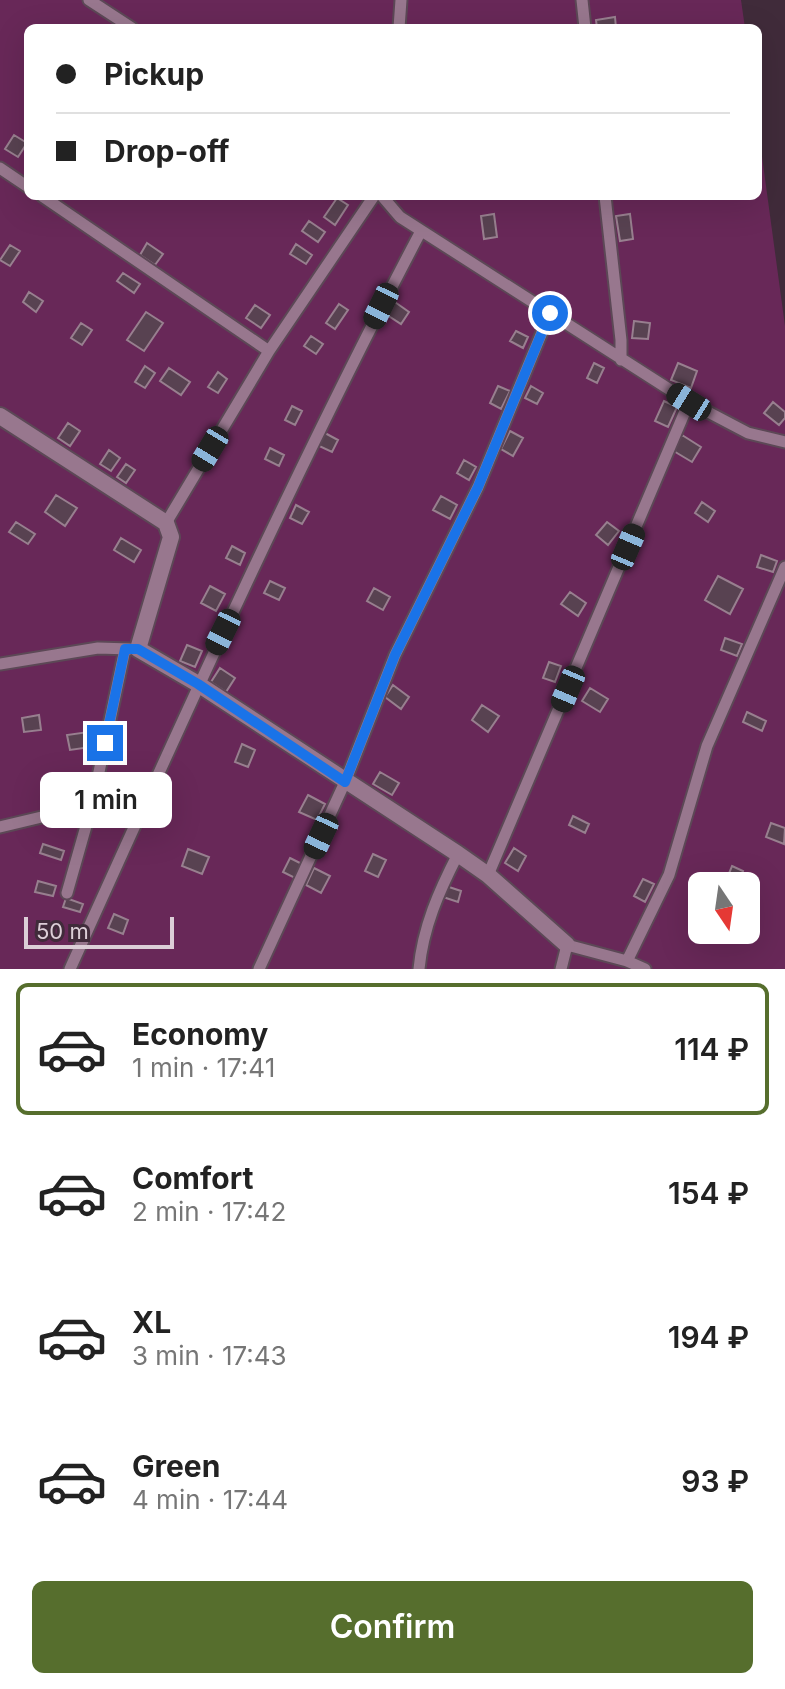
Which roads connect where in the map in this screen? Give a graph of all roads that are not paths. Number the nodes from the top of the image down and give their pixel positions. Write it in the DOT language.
graph roads {
  1 [pos="89,0"];
  2 [pos="401,0"];
  3 [pos="582,0"];
  4 [pos="126,24"];
  5 [pos="399,24"];
  6 [pos="585,24"];
  7 [pos="0,168"];
  8 [pos="24,184"];
  9 [pos="48,200"];
  10 [pos="371,200"];
  11 [pos="385,200"];
  12 [pos="605,200"];
  13 [pos="421,231"];
  14 [pos="550,313"];
  15 [pos="269,351"];
  16 [pos="621,360"];
  17 [pos="689,402"];
  18 [pos="0,416"];
  19 [pos="785,442"];
  20 [pos="166,523"];
  21 [pos="785,567"];
  22 [pos="131,649"];
  23 [pos="0,664"];
  24 [pos="198,684"];
  25 [pos="345,782"];
  26 [pos="92,805"];
  27 [pos="0,827"];
  28 [pos="458,854"];
  29 [pos="488,875"];
  30 [pos="67,893"];
  31 [pos="567,945"];
  32 [pos="627,961"];
  33 [pos="70,969"];
  34 [pos="259,969"];
  35 [pos="419,969"];
  36 [pos="561,969"];
  37 [pos="645,969"];
  1 -- 4 [label="lane"];
  2 -- 5 [label="lane"];
  3 -- 6 [label="lane"];
  7 -- 8 [label="lane"];
  9 -- 15 [label="lane"];
  10 -- 15 [label="lane"];
  11 -- 13 [label="lane"];
  12 -- 16 [label="lane"];
  13 -- 14 [label="lane"];
  13 -- 24 [label="lane"];
  14 -- 16 [label="lane"];
  14 -- 25 [label="lane"];
  15 -- 20 [label="lane"];
  16 -- 17 [label="lane"];
  17 -- 19 [label="lane"];
  17 -- 29 [label="lane"];
  18 -- 20 [label="street"];
  20 -- 22 [label="street"];
  21 -- 32 [label="lane"];
  22 -- 23 [label="lane"];
  22 -- 24 [label="street"];
  22 -- 26 [label="lane"];
  24 -- 25 [label="street"];
  24 -- 33 [label="lane"];
  25 -- 28 [label="street"];
  25 -- 34 [label="lane"];
  26 -- 27 [label="lane"];
  26 -- 30 [label="lane"];
  28 -- 29 [label="street"];
  28 -- 35 [label="lane"];
  29 -- 31 [label="street"];
  31 -- 32 [label="lane"];
  31 -- 36 [label="lane"];
  32 -- 37 [label="lane"];
}
